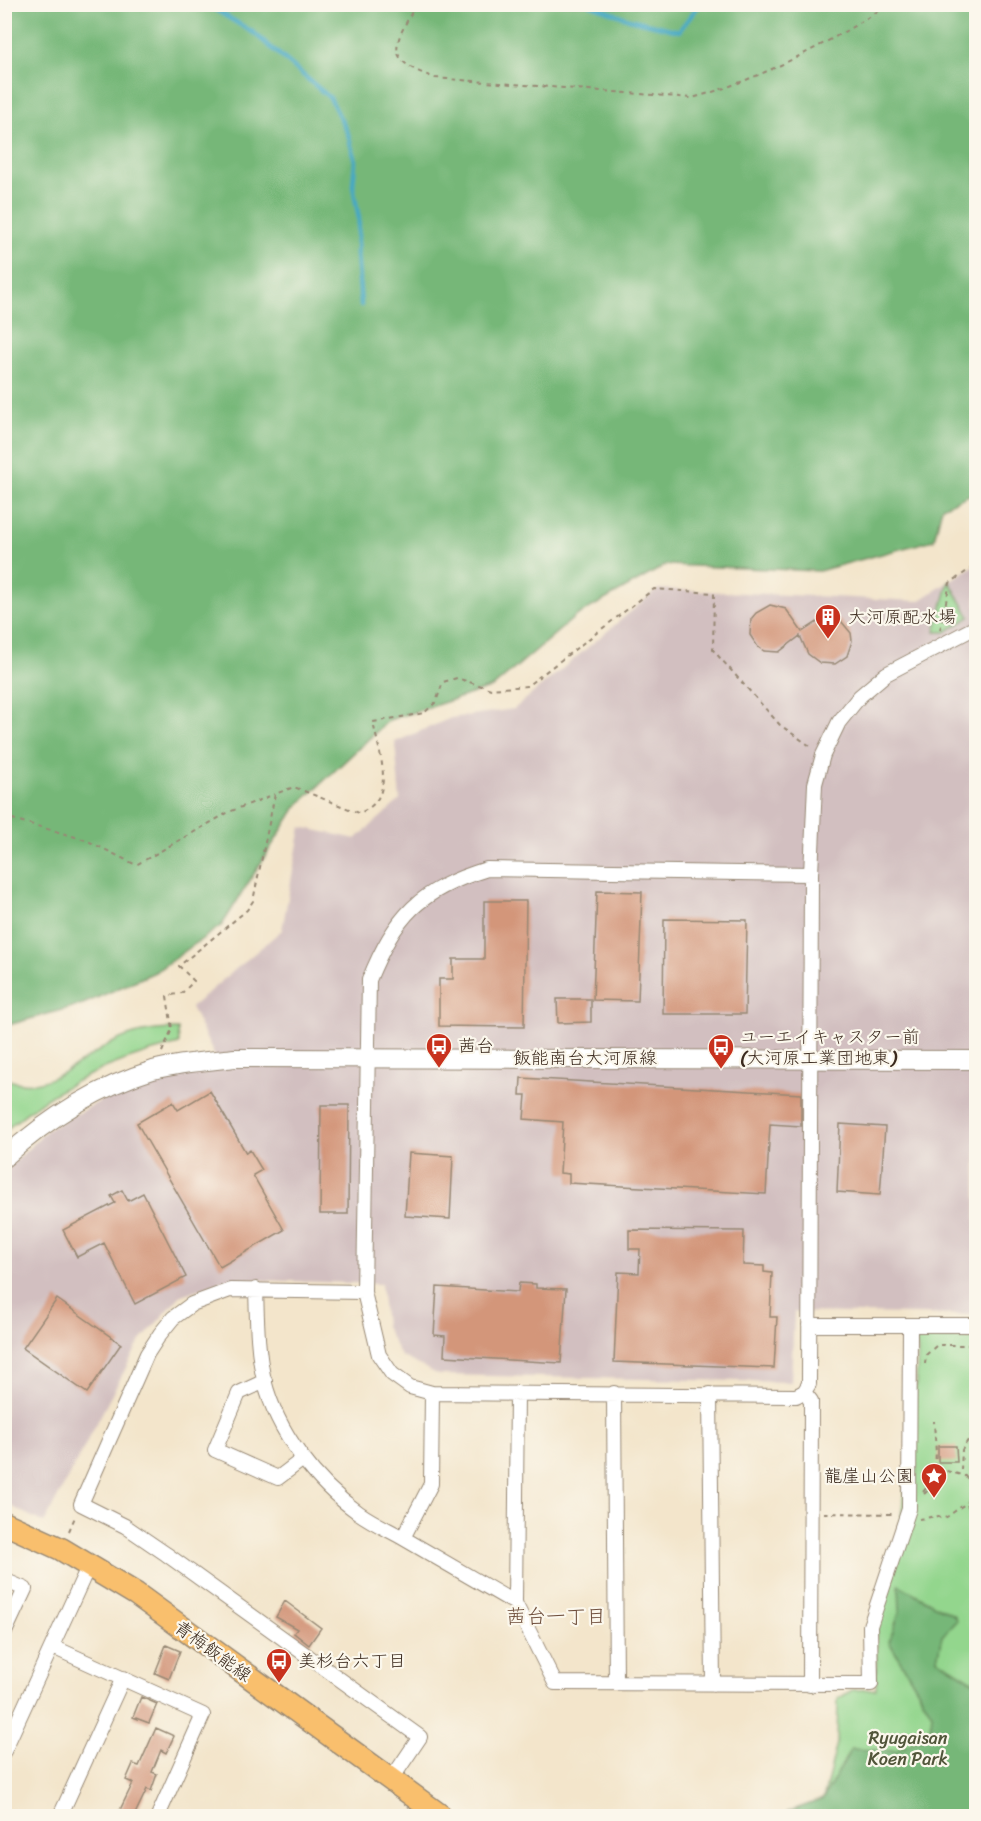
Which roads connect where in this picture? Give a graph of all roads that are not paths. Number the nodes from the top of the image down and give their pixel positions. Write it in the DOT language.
graph roads {
  1 [pos="976,627"];
  2 [pos="811,874"];
  3 [pos="370,1057"];
  4 [pos="810,1059"];
  5 [pos="976,1060"];
  6 [pos="4,1158"];
  7 [pos="256,1288"];
  8 [pos="364,1292"];
  9 [pos="809,1324"];
  10 [pos="910,1325"];
  11 [pos="976,1325"];
  12 [pos="264,1381"];
  13 [pos="804,1392"];
  14 [pos="432,1393"];
  15 [pos="517,1393"];
  16 [pos="614,1393"];
  17 [pos="710,1394"];
  18 [pos="303,1459"];
  19 [pos="4,1523"];
  20 [pos="403,1538"];
  21 [pos="89,1565"];
  22 [pos="4,1580"];
  23 [pos="515,1603"];
  24 [pos="4,1634"];
  25 [pos="52,1647"];
  26 [pos="123,1678"];
  27 [pos="616,1683"];
  28 [pos="713,1684"];
  29 [pos="810,1685"];
  30 [pos="4,1751"];
  31 [pos="391,1780"];
  32 [pos="60,1816"];
  33 [pos="158,1816"];
  34 [pos="441,1816"];
  1 -- 2 [label="street"];
  2 -- 3 [label="street"];
  2 -- 4 [label="street"];
  3 -- 4 [label="street, 飯能南台大河原線"];
  3 -- 6 [label="street, 飯能南台大河原線"];
  3 -- 8 [label="street"];
  4 -- 5 [label="street, 飯能南台大河原線"];
  4 -- 9 [label="street"];
  7 -- 8 [label="street"];
  7 -- 12 [label="street"];
  7 -- 31 [label="street"];
  8 -- 14 [label="street"];
  9 -- 10 [label="street"];
  9 -- 13 [label="street"];
  10 -- 11 [label="street"];
  10 -- 29 [label="street"];
  12 -- 18 [label="street"];
  12 -- 18 [label="street"];
  13 -- 17 [label="street"];
  13 -- 29 [label="street"];
  14 -- 15 [label="street"];
  14 -- 20 [label="street"];
  15 -- 16 [label="street"];
  15 -- 23 [label="street"];
  16 -- 17 [label="street"];
  16 -- 27 [label="street"];
  17 -- 28 [label="street"];
  18 -- 20 [label="street"];
  19 -- 21 [label="main road, 青梅飯能線"];
  20 -- 23 [label="street"];
  21 -- 25 [label="street"];
  21 -- 31 [label="main road, 青梅飯能線"];
  22 -- 24 [label="street"];
  23 -- 27 [label="street"];
  25 -- 26 [label="street"];
  25 -- 30 [label="street"];
  26 -- 32 [label="street"];
  26 -- 33 [label="street"];
  27 -- 28 [label="street"];
  28 -- 29 [label="street"];
  31 -- 34 [label="main road, 青梅飯能線"];
}
